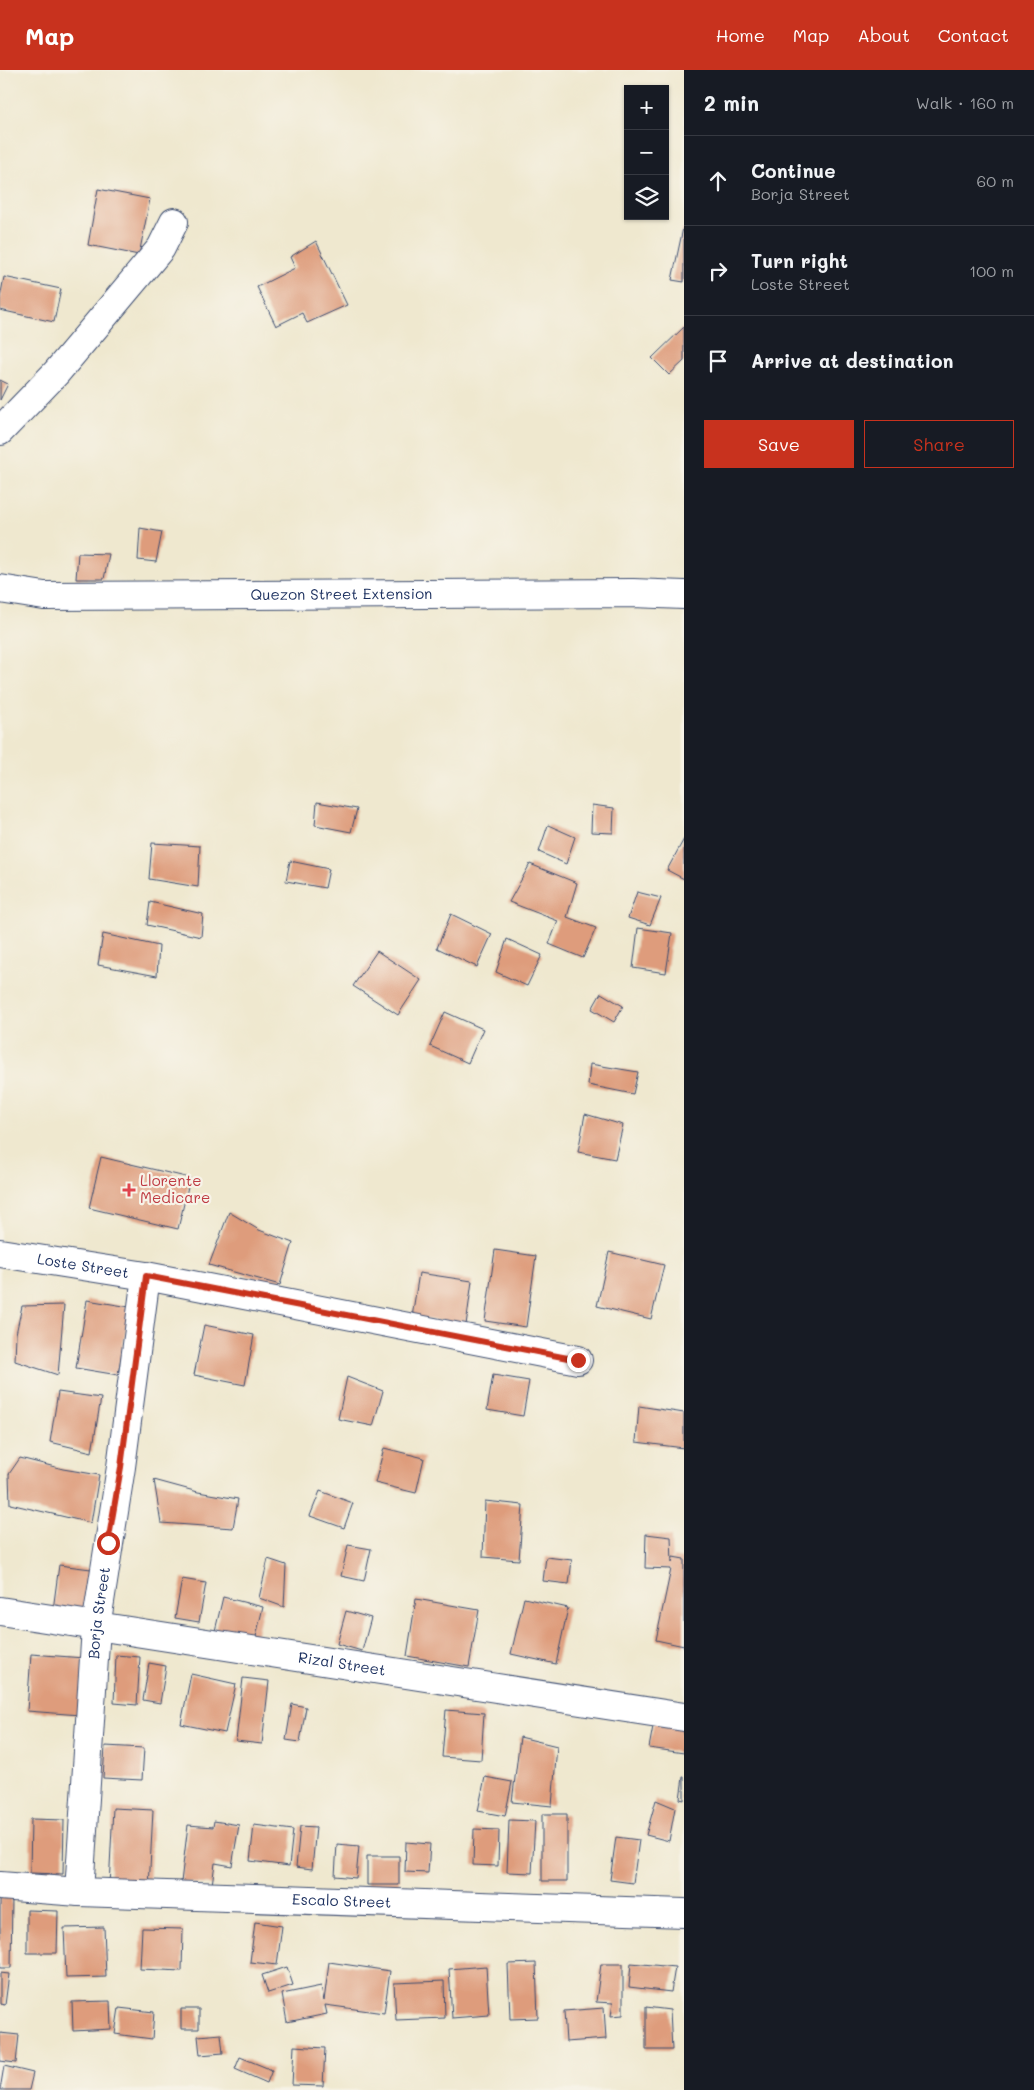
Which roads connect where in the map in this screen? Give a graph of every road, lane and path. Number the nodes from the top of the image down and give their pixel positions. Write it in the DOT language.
graph roads {
  1 [pos="174,222"];
  2 [pos="0,431"];
  3 [pos="0,589"];
  4 [pos="684,595"];
  5 [pos="0,1253"];
  6 [pos="146,1276"];
  7 [pos="578,1360"];
  8 [pos="0,1611"];
  9 [pos="96,1627"];
  10 [pos="684,1717"];
  11 [pos="0,1886"];
  12 [pos="79,1892"];
  13 [pos="684,1913"];
  1 -- 2 [label="street"];
  3 -- 4 [label="street, Quezon Street Extension"];
  5 -- 6 [label="street, Loste Street"];
  6 -- 7 [label="street, Loste Street"];
  6 -- 9 [label="street, Borja Street"];
  8 -- 9 [label="street, Rizal Street"];
  9 -- 10 [label="street, Rizal Street"];
  9 -- 12 [label="street, Borja Street"];
  11 -- 12 [label="street, Escalo Street"];
  12 -- 13 [label="street, Escalo Street"];
}
